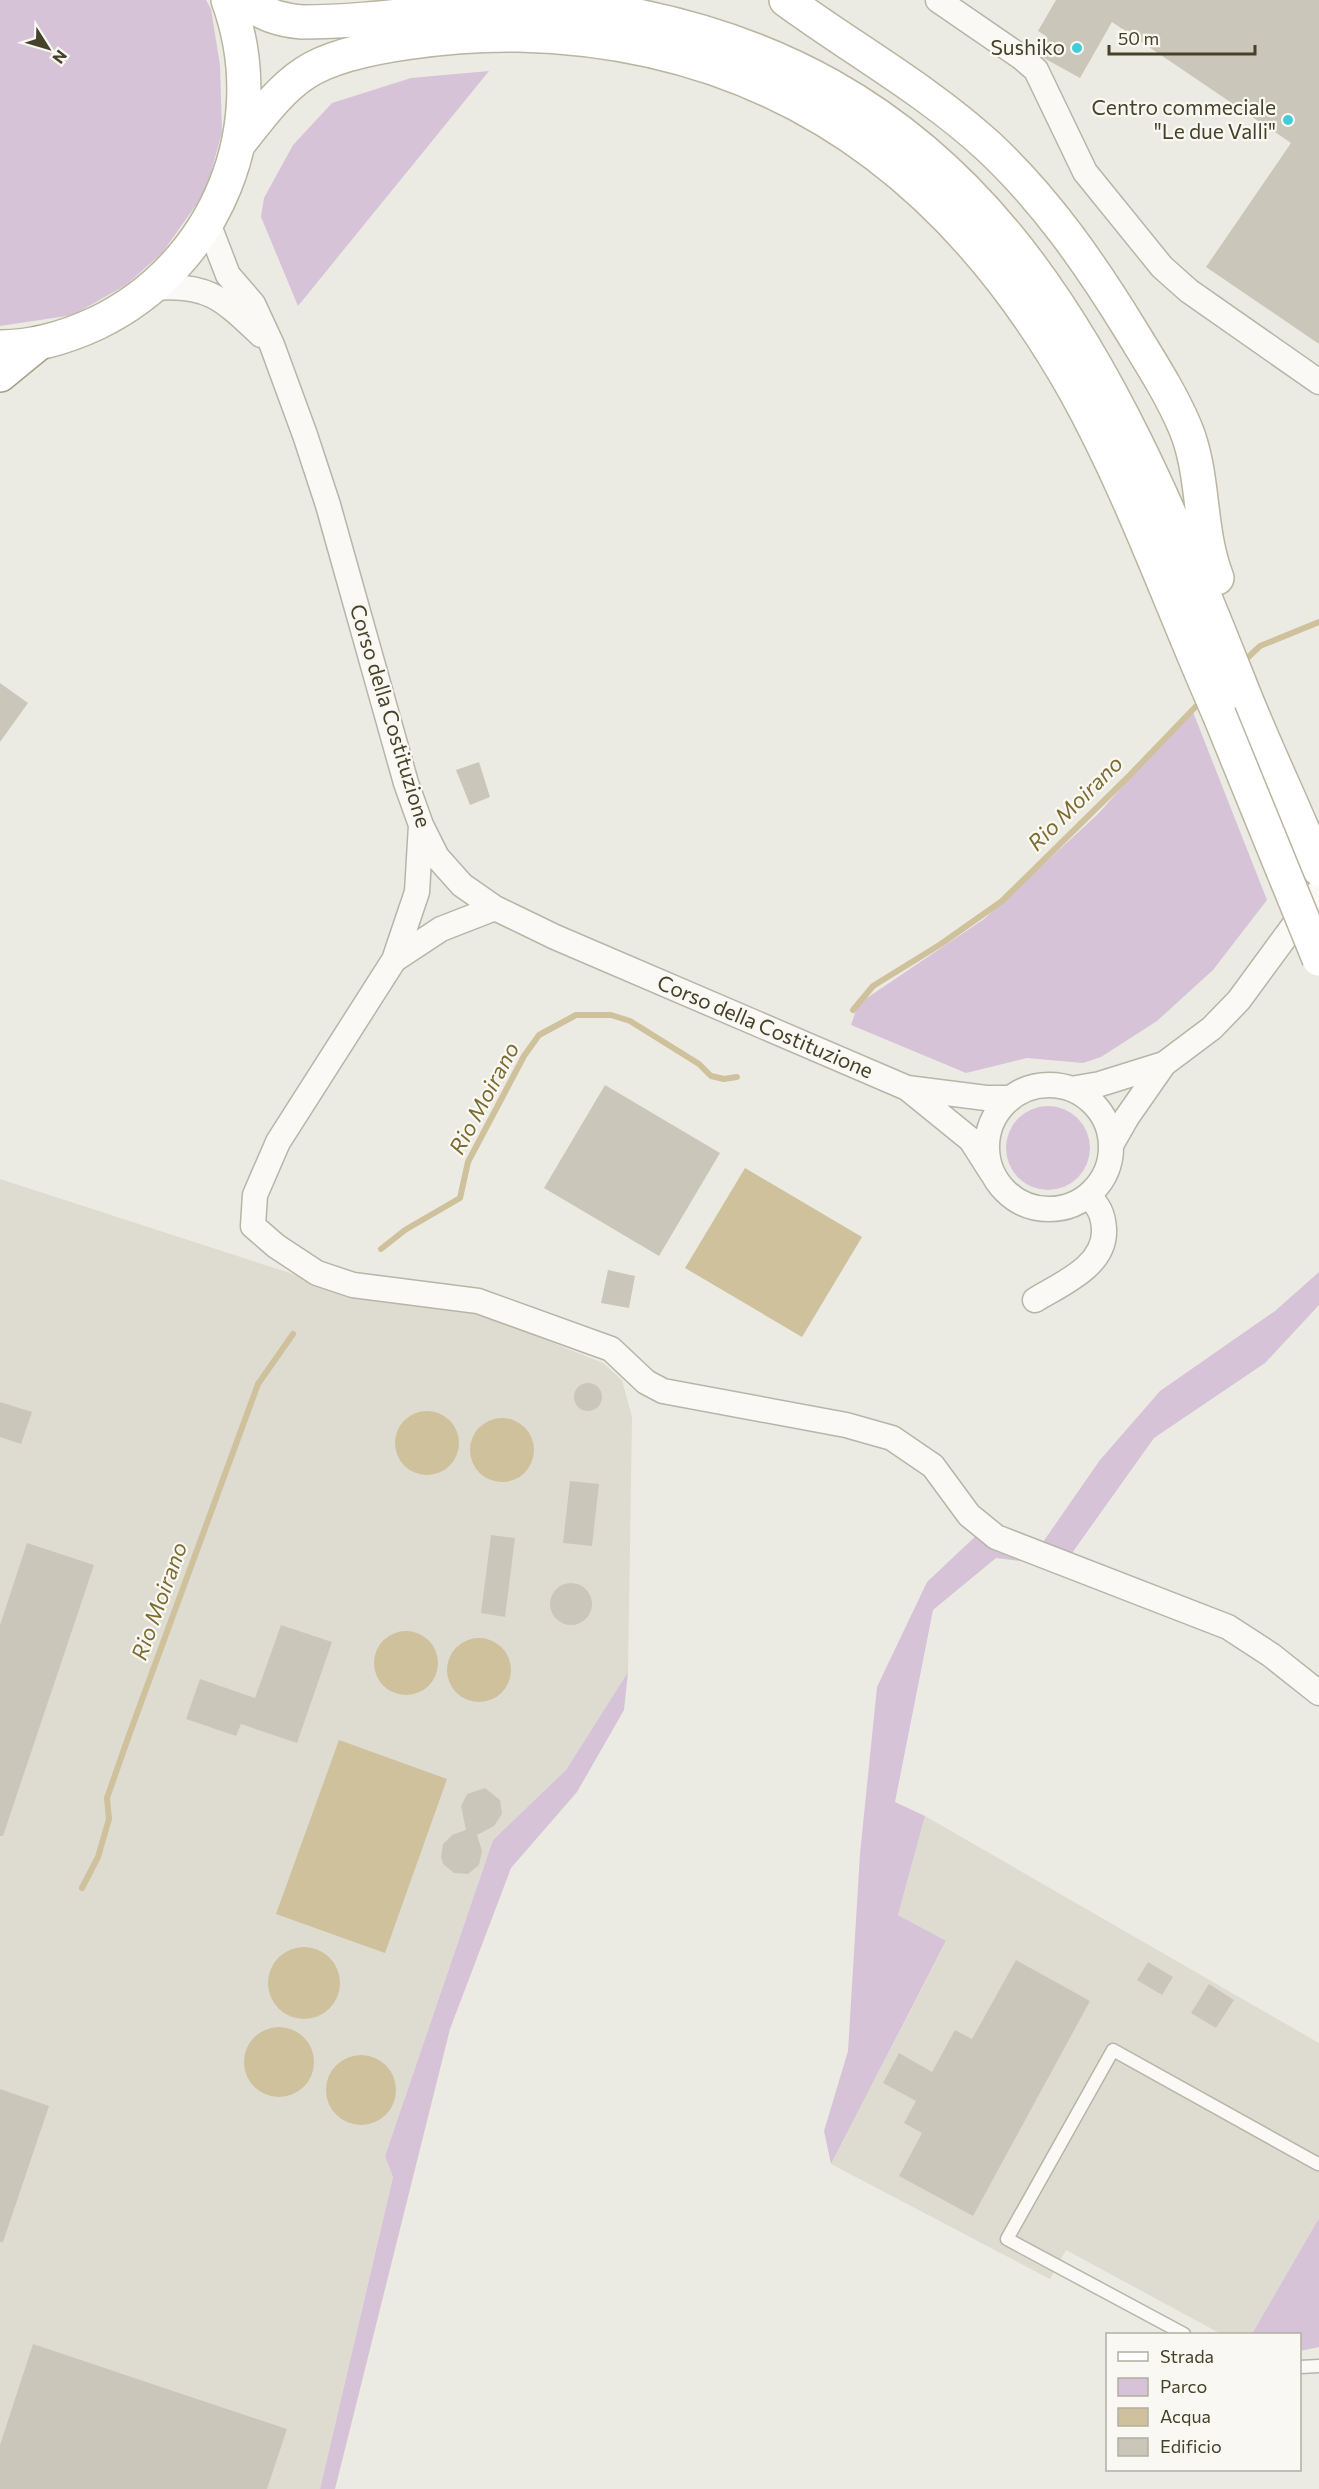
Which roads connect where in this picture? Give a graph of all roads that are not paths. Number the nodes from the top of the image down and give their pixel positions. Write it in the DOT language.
graph roads {
  1 [pos="228,0"];
  2 [pos="243,0"];
  3 [pos="786,0"];
  4 [pos="938,0"];
  5 [pos="240,142"];
  6 [pos="208,223"];
  7 [pos="153,288"];
  8 [pos="39,343"];
  9 [pos="272,345"];
  10 [pos="0,347"];
  11 [pos="0,375"];
  12 [pos="1319,382"];
  13 [pos="1228,654"];
  14 [pos="421,825"];
  15 [pos="1319,869"];
  16 [pos="1319,891"];
  17 [pos="495,908"];
  18 [pos="1319,959"];
  19 [pos="394,960"];
  20 [pos="1164,1064"];
  21 [pos="908,1088"];
  22 [pos="1071,1089"];
  23 [pos="1011,1098"];
  24 [pos="1111,1145"];
  25 [pos="992,1173"];
  26 [pos="1088,1196"];
  27 [pos="1035,1300"];
  28 [pos="1319,1693"];
  29 [pos="1318,2164"];
  30 [pos="1182,2333"];
  31 [pos="1319,2366"];
  32 [pos="1301,2367"];
  1 -- 5 [label="main road"];
  2 -- 13 [label="main road"];
  3 -- 13 [label="main road"];
  4 -- 12 [label="street"];
  5 -- 6 [label="main road"];
  5 -- 18 [label="main road, bridge"];
  6 -- 7 [label="main road"];
  6 -- 9 [label="street, Corso della Costituzione"];
  7 -- 8 [label="main road"];
  7 -- 9 [label="street"];
  8 -- 10 [label="main road"];
  8 -- 11 [label="main road"];
  9 -- 14 [label="street, Corso della Costituzione"];
  13 -- 15 [label="main road"];
  14 -- 17 [label="street, Corso della Costituzione"];
  14 -- 19 [label="street"];
  16 -- 20 [label="street"];
  17 -- 19 [label="street"];
  17 -- 21 [label="street, Corso della Costituzione"];
  19 -- 28 [label="street"];
  20 -- 22 [label="street"];
  20 -- 24 [label="street"];
  21 -- 23 [label="street"];
  21 -- 25 [label="street"];
  22 -- 23 [label="street"];
  22 -- 24 [label="street"];
  23 -- 25 [label="street"];
  24 -- 26 [label="street"];
  25 -- 26 [label="street"];
  26 -- 27 [label="street"];
  29 -- 30 [label="lane"];
  31 -- 32 [label="lane"];
}
